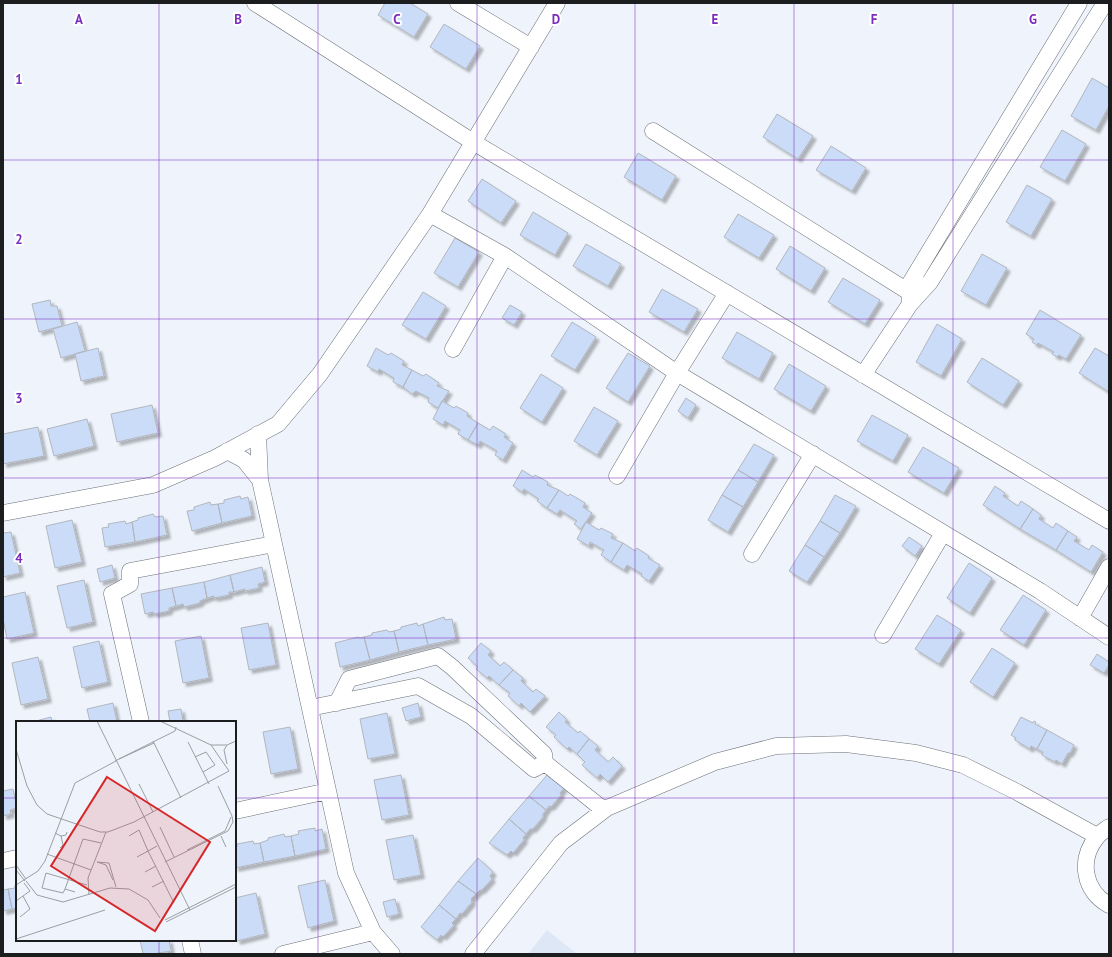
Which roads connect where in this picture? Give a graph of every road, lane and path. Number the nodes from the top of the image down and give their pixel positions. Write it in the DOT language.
graph roads {
  1 [pos="255,3"];
  2 [pos="458,3"];
  3 [pos="557,3"];
  4 [pos="1079,3"];
  5 [pos="1105,3"];
  6 [pos="531,47"];
  7 [pos="653,131"];
  8 [pos="473,142"];
  9 [pos="430,214"];
  10 [pos="505,256"];
  11 [pos="727,293"];
  12 [pos="909,298"];
  13 [pos="453,349"];
  14 [pos="677,373"];
  15 [pos="863,374"];
  16 [pos="258,434"];
  17 [pos="227,451"];
  18 [pos="812,454"];
  19 [pos="617,476"];
  20 [pos="260,480"];
  21 [pos="3,513"];
  22 [pos="1109,521"];
  23 [pos="943,532"];
  24 [pos="274,544"];
  25 [pos="752,554"];
  26 [pos="1109,567"];
  27 [pos="1080,618"];
  28 [pos="883,635"];
  29 [pos="1109,637"];
  30 [pos="337,703"];
  31 [pos="310,708"];
  32 [pos="141,721"];
  33 [pos="545,763"];
  34 [pos="328,791"];
  35 [pos="604,810"];
  36 [pos="236,811"];
  37 [pos="1103,832"];
  38 [pos="16,858"];
  39 [pos="3,861"];
  40 [pos="1109,905"];
  41 [pos="373,932"];
  42 [pos="190,941"];
  43 [pos="193,954"];
  44 [pos="283,954"];
  45 [pos="392,954"];
  46 [pos="473,954"];
  1 -- 8 [label="street"];
  2 -- 6 [label="street"];
  3 -- 6 [label="street"];
  4 -- 12 [label="street"];
  5 -- 12 [label="street"];
  6 -- 8 [label="street"];
  7 -- 12 [label="street"];
  8 -- 9 [label="street"];
  8 -- 11 [label="street"];
  9 -- 10 [label="street"];
  9 -- 16 [label="street"];
  10 -- 13 [label="street"];
  10 -- 14 [label="street"];
  11 -- 14 [label="street"];
  11 -- 15 [label="street"];
  12 -- 15 [label="street"];
  14 -- 18 [label="street"];
  14 -- 19 [label="street"];
  15 -- 22 [label="street"];
  16 -- 17 [label="street"];
  16 -- 20 [label="street"];
  17 -- 20 [label="street"];
  17 -- 21 [label="street"];
  18 -- 23 [label="street"];
  18 -- 25 [label="street"];
  20 -- 24 [label="street"];
  23 -- 27 [label="street"];
  23 -- 28 [label="street"];
  24 -- 31 [label="street"];
  24 -- 32 [label="street"];
  26 -- 27 [label="street"];
  27 -- 29 [label="street"];
  30 -- 31 [label="street"];
  30 -- 33 [label="street"];
  30 -- 33 [label="street"];
  31 -- 34 [label="street"];
  33 -- 35 [label="street"];
  34 -- 36 [label="street"];
  34 -- 41 [label="street"];
  35 -- 37 [label="street"];
  35 -- 46 [label="street"];
  37 -- 40 [label="street"];
  38 -- 39 [label="street"];
  41 -- 44 [label="street"];
  41 -- 45 [label="street"];
  42 -- 43 [label="street"];
}
